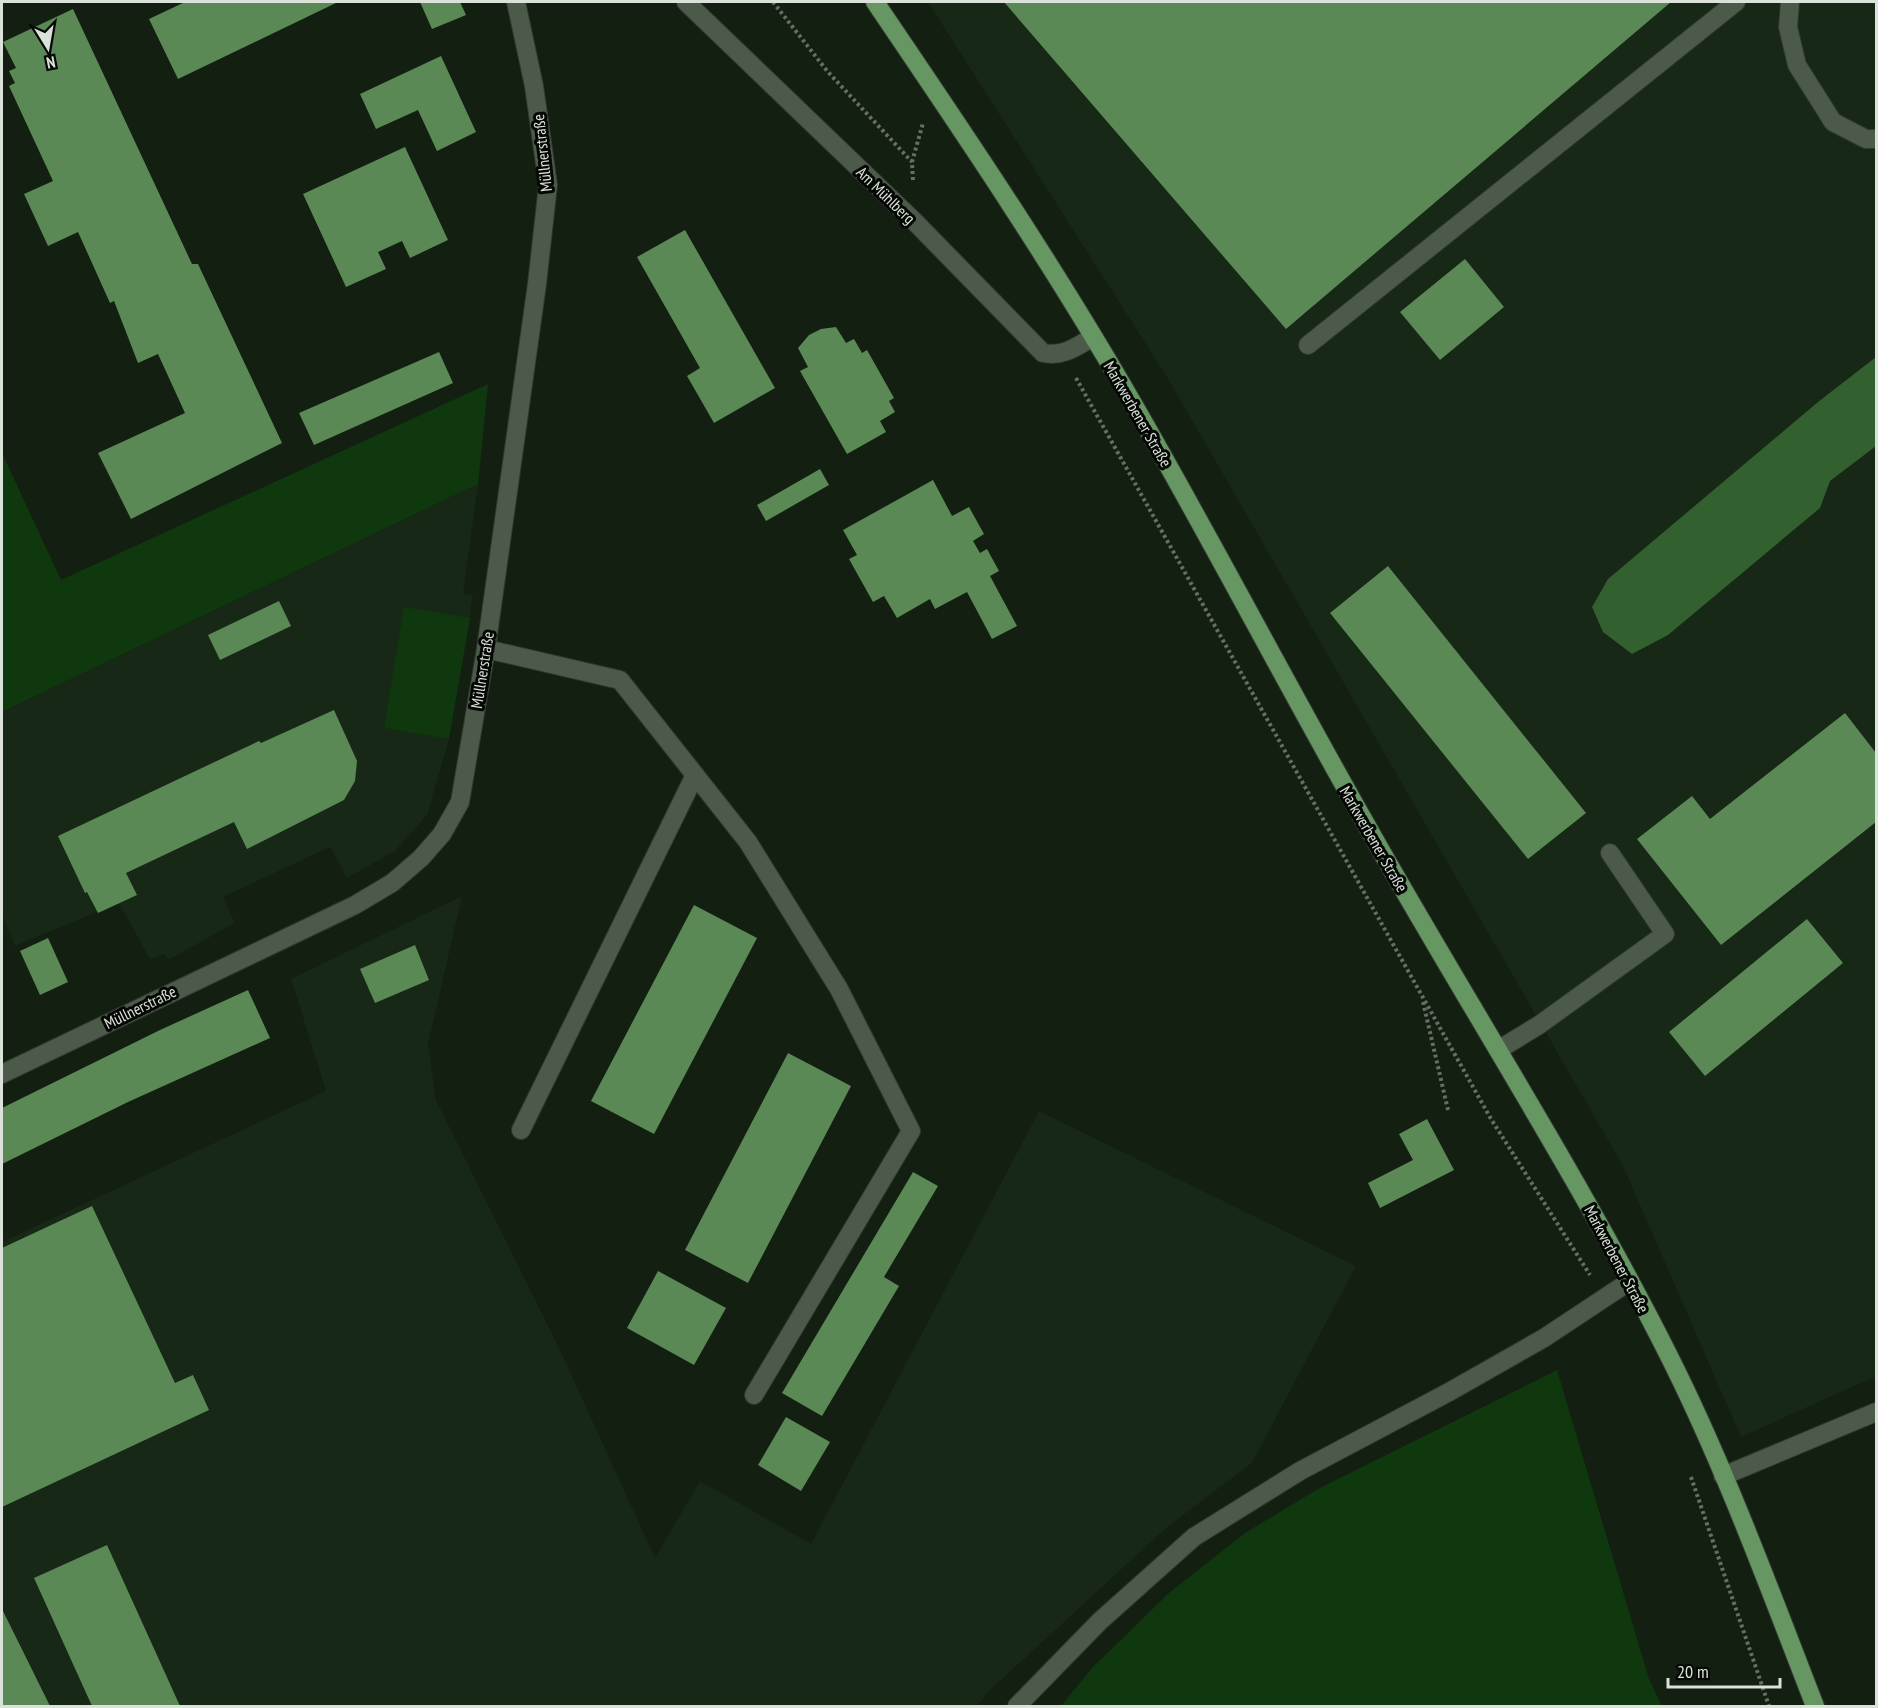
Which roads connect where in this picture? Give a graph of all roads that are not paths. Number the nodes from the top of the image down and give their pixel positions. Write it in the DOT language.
graph roads {
  1 [pos="516,2"];
  2 [pos="686,2"];
  3 [pos="875,2"];
  4 [pos="1736,2"];
  5 [pos="1790,2"];
  6 [pos="1876,139"];
  7 [pos="1093,337"];
  8 [pos="1308,345"];
  9 [pos="486,649"];
  10 [pos="695,775"];
  11 [pos="1610,854"];
  12 [pos="1498,1050"];
  13 [pos="2,1074"];
  14 [pos="521,1130"];
  15 [pos="1630,1281"];
  16 [pos="754,1395"];
  17 [pos="1876,1412"];
  18 [pos="1723,1476"];
  19 [pos="1017,1707"];
  20 [pos="1815,1707"];
  1 -- 9 [label="street, Müllnerstraße"];
  2 -- 7 [label="street, Am Mühlberg"];
  3 -- 7 [label="main road, Markwerbener Straße"];
  4 -- 8 [label="street"];
  5 -- 6 [label="street"];
  7 -- 12 [label="main road, Markwerbener Straße"];
  9 -- 10 [label="street"];
  9 -- 13 [label="street, Müllnerstraße"];
  10 -- 14 [label="street"];
  10 -- 16 [label="street"];
  11 -- 12 [label="street"];
  12 -- 15 [label="main road, Markwerbener Straße"];
  15 -- 18 [label="main road, Markwerbener Straße"];
  15 -- 19 [label="street"];
  17 -- 18 [label="street"];
  18 -- 20 [label="main road, Markwerbener Straße"];
}
